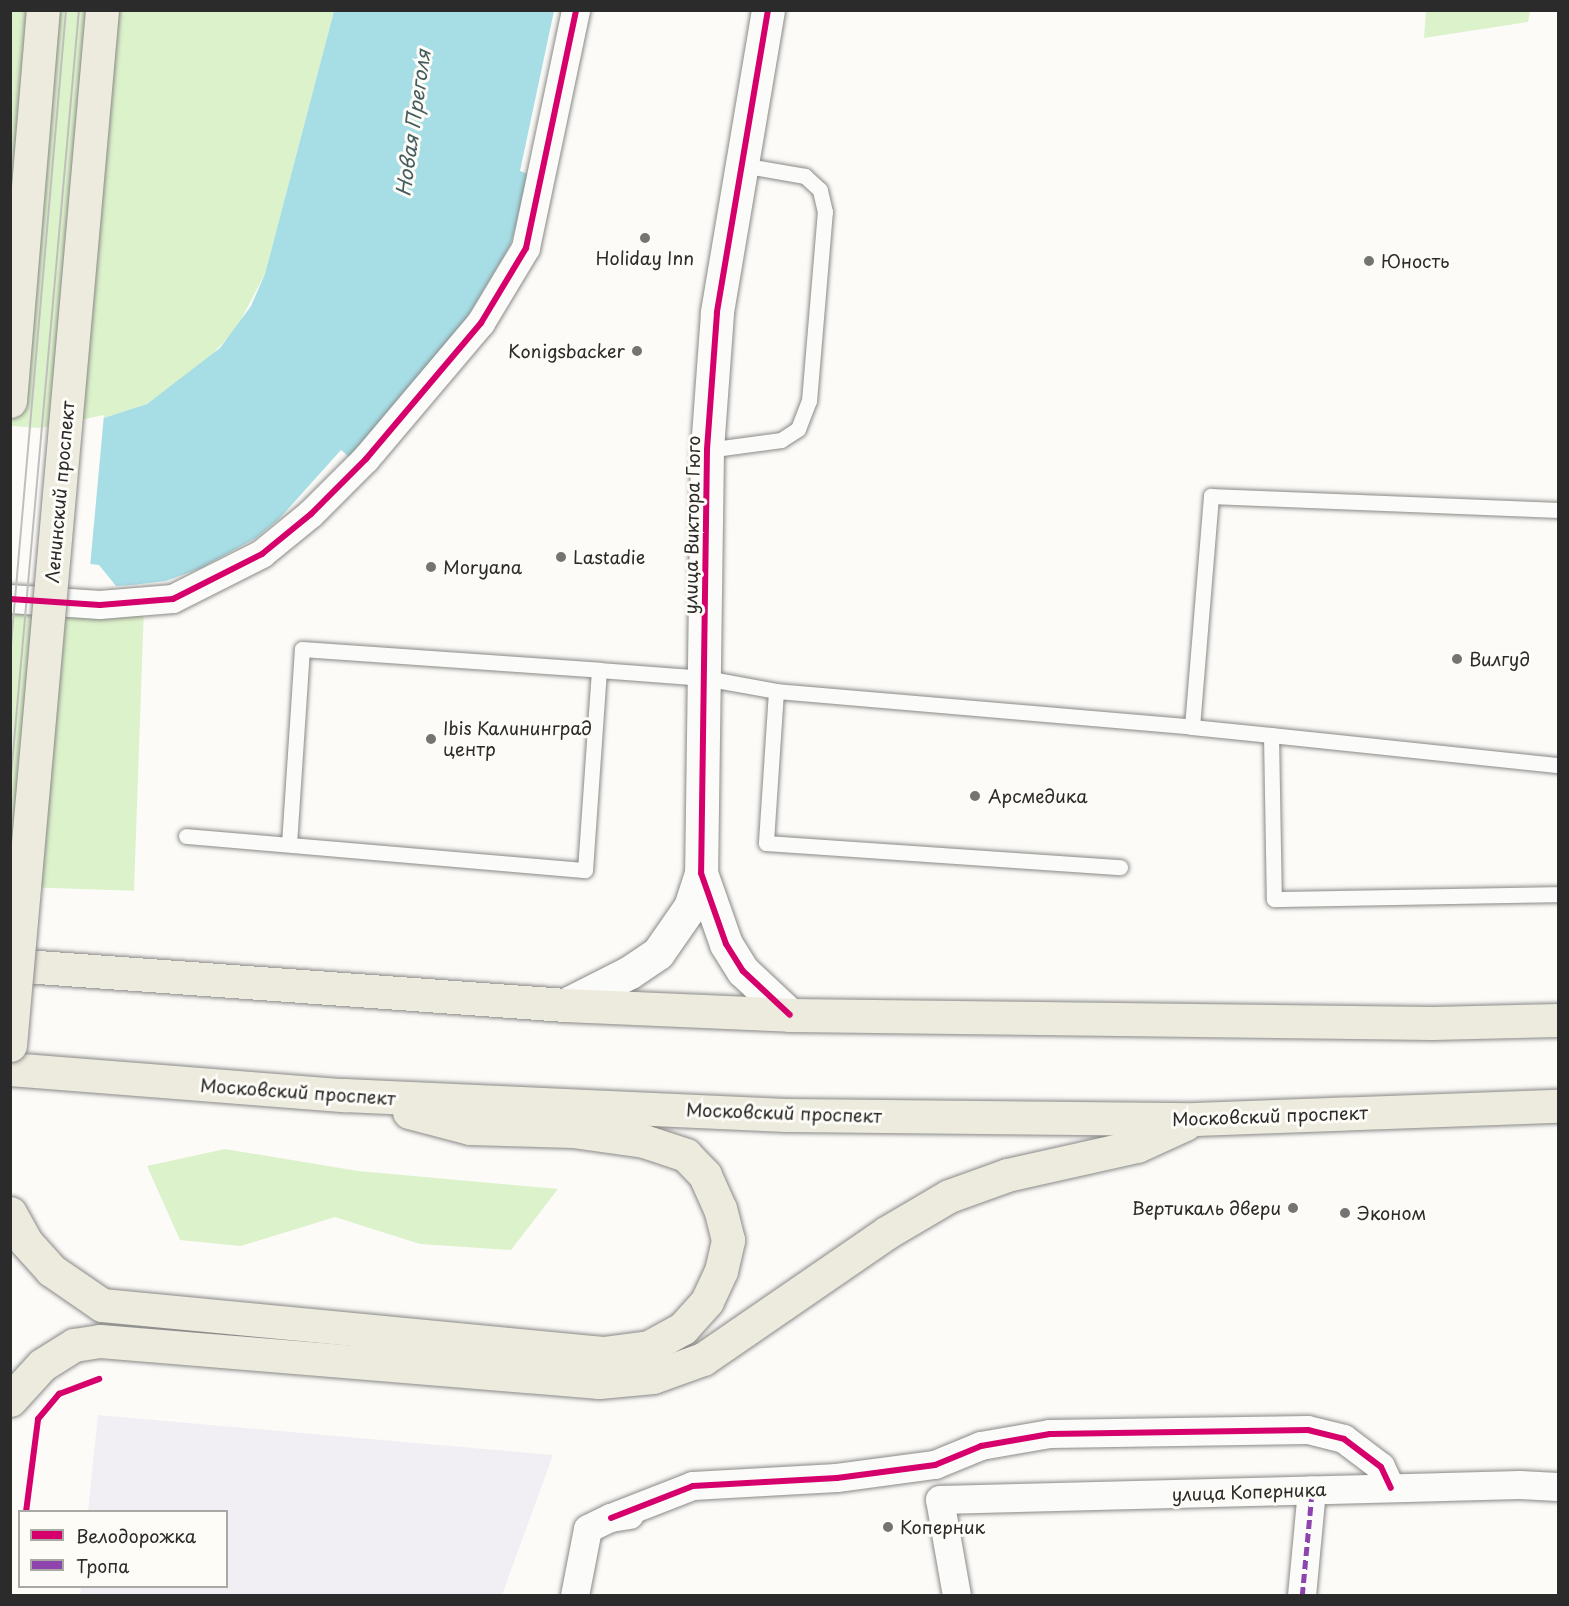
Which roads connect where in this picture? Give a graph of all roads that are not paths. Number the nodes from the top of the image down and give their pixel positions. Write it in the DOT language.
graph roads {
  1 [pos="43,10"];
  2 [pos="102,10"];
  3 [pos="768,10"];
  4 [pos="576,13"];
  5 [pos="741,165"];
  6 [pos="10,400"];
  7 [pos="707,450"];
  8 [pos="1558,510"];
  9 [pos="10,599"];
  10 [pos="599,670"];
  11 [pos="705,678"];
  12 [pos="776,691"];
  13 [pos="1192,727"];
  14 [pos="1271,735"];
  15 [pos="1558,765"];
  16 [pos="186,836"];
  17 [pos="289,844"];
  18 [pos="1120,867"];
  19 [pos="701,873"];
  20 [pos="1558,894"];
  21 [pos="10,965"];
  22 [pos="565,1005"];
  23 [pos="790,1015"];
  24 [pos="1558,1020"];
  25 [pos="10,1045"];
  26 [pos="10,1068"];
  27 [pos="344,1095"];
  28 [pos="1558,1106"];
  29 [pos="1195,1119"];
  30 [pos="10,1213"];
  31 [pos="10,1400"];
  32 [pos="1558,1487"];
  33 [pos="1390,1488"];
  34 [pos="1312,1490"];
  35 [pos="680,1507"];
  36 [pos="611,1518"];
  37 [pos="575,1596"];
  38 [pos="957,1596"];
  39 [pos="1302,1596"];
  1 -- 6 [label="main road"];
  2 -- 25 [label="main road, Ленинский проспект, bridge"];
  3 -- 5 [label="street, улица Виктора Гюго"];
  4 -- 9 [label="street"];
  5 -- 7 [label="street, улица Виктора Гюго"];
  5 -- 7 [label="lane, улица Виктора Гюго"];
  7 -- 11 [label="street, улица Виктора Гюго"];
  8 -- 13 [label="lane"];
  10 -- 11 [label="lane"];
  10 -- 17 [label="lane"];
  10 -- 17 [label="lane"];
  11 -- 12 [label="lane"];
  11 -- 19 [label="street, улица Виктора Гюго"];
  12 -- 13 [label="lane"];
  12 -- 18 [label="lane"];
  13 -- 14 [label="lane"];
  14 -- 15 [label="lane"];
  14 -- 20 [label="lane"];
  16 -- 17 [label="lane"];
  19 -- 22 [label="street, улица Виктора Гюго"];
  19 -- 23 [label="street, улица Виктора Гюго"];
  21 -- 22 [label="main road"];
  22 -- 23 [label="main road"];
  23 -- 24 [label="main road"];
  26 -- 27 [label="main road, Московский проспект"];
  27 -- 29 [label="main road, Московский проспект"];
  27 -- 30 [label="main road"];
  28 -- 29 [label="main road, Московский проспект"];
  29 -- 31 [label="main road"];
  32 -- 33 [label="street, улица Коперника"];
  33 -- 34 [label="street, улица Коперника"];
  33 -- 36 [label="street"];
  34 -- 38 [label="street, улица Коперника"];
  34 -- 39 [label="street"];
  35 -- 36 [label="street"];
  36 -- 37 [label="street"];
}
